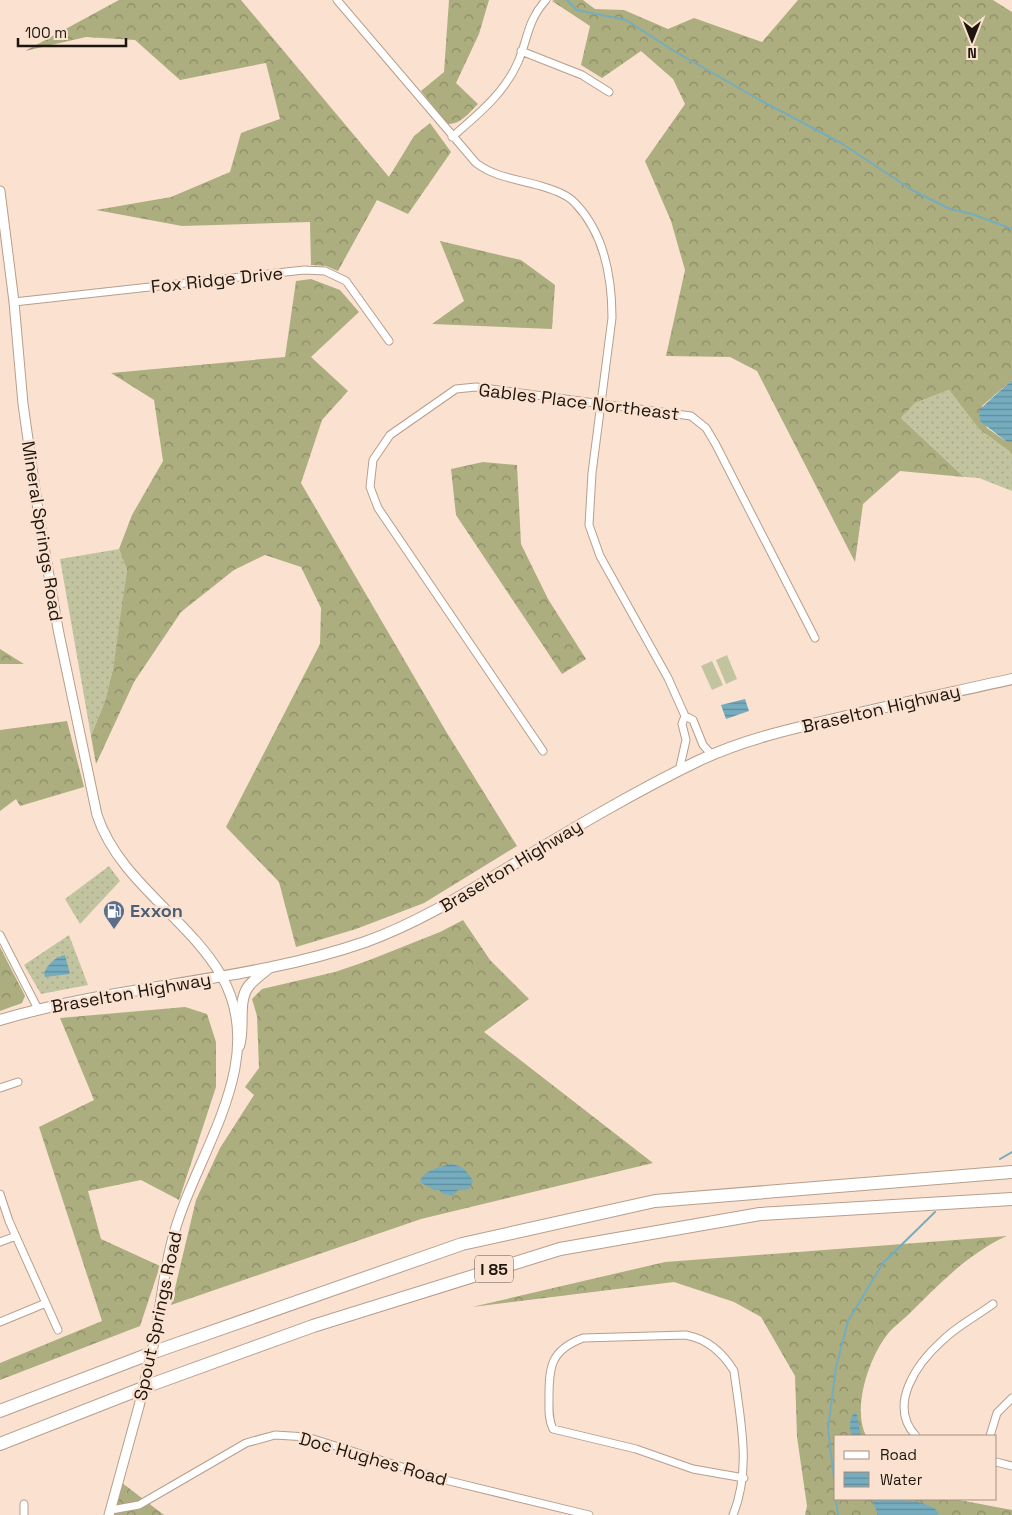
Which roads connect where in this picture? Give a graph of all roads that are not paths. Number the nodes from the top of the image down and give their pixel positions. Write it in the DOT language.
graph roads {
  1 [pos="546,0"];
  2 [pos="340,1"];
  3 [pos="522,51"];
  4 [pos="609,92"];
  5 [pos="452,137"];
  6 [pos="0,191"];
  7 [pos="14,302"];
  8 [pos="389,341"];
  9 [pos="602,403"];
  10 [pos="814,638"];
  11 [pos="1012,679"];
  12 [pos="685,716"];
  13 [pos="543,751"];
  14 [pos="712,755"];
  15 [pos="679,770"];
  16 [pos="0,935"];
  17 [pos="268,968"];
  18 [pos="222,977"];
  19 [pos="38,1009"];
  20 [pos="0,1020"];
  21 [pos="239,1046"];
  22 [pos="18,1082"];
  23 [pos="0,1088"];
  24 [pos="1012,1172"];
  25 [pos="0,1194"];
  26 [pos="1012,1199"];
  27 [pos="16,1236"];
  28 [pos="0,1242"];
  29 [pos="46,1304"];
  30 [pos="994,1304"];
  31 [pos="0,1322"];
  32 [pos="58,1330"];
  33 [pos="1012,1398"];
  34 [pos="0,1411"];
  35 [pos="915,1435"];
  36 [pos="990,1435"];
  37 [pos="0,1444"];
  38 [pos="997,1462"];
  39 [pos="1012,1466"];
  40 [pos="744,1478"];
  41 [pos="24,1504"];
  42 [pos="110,1512"];
  43 [pos="24,1515"];
  44 [pos="589,1515"];
  45 [pos="733,1515"];
  1 -- 3 [label="street"];
  2 -- 5 [label="street"];
  3 -- 4 [label="street"];
  3 -- 5 [label="street"];
  5 -- 9 [label="street"];
  6 -- 7 [label="street, Mineral Springs Road"];
  7 -- 8 [label="street, Fox Ridge Drive"];
  7 -- 18 [label="street, Mineral Springs Road"];
  9 -- 10 [label="street, Gables Place Northeast"];
  9 -- 12 [label="street"];
  9 -- 13 [label="street, Gables Place Northeast"];
  11 -- 14 [label="main road, Braselton Highway"];
  12 -- 14 [label="street"];
  12 -- 15 [label="street"];
  14 -- 15 [label="main road, Braselton Highway"];
  15 -- 17 [label="main road, Braselton Highway"];
  16 -- 19 [label="street"];
  17 -- 18 [label="main road, Braselton Highway"];
  17 -- 21 [label="main road"];
  18 -- 19 [label="main road, Braselton Highway"];
  18 -- 21 [label="street, Spout Springs Road"];
  19 -- 20 [label="main road, Braselton Highway"];
  21 -- 42 [label="street, Spout Springs Road, bridge"];
  22 -- 23 [label="street"];
  24 -- 34 [label="highway, I 85"];
  25 -- 27 [label="street"];
  26 -- 37 [label="highway, I 85"];
  27 -- 28 [label="street"];
  27 -- 29 [label="street"];
  29 -- 31 [label="street"];
  29 -- 32 [label="street"];
  30 -- 35 [label="street"];
  33 -- 36 [label="street"];
  38 -- 39 [label="street"];
  40 -- 40 [label="street"];
  40 -- 45 [label="street"];
  41 -- 43 [label="street"];
  42 -- 44 [label="street, Doc Hughes Road"];
}
